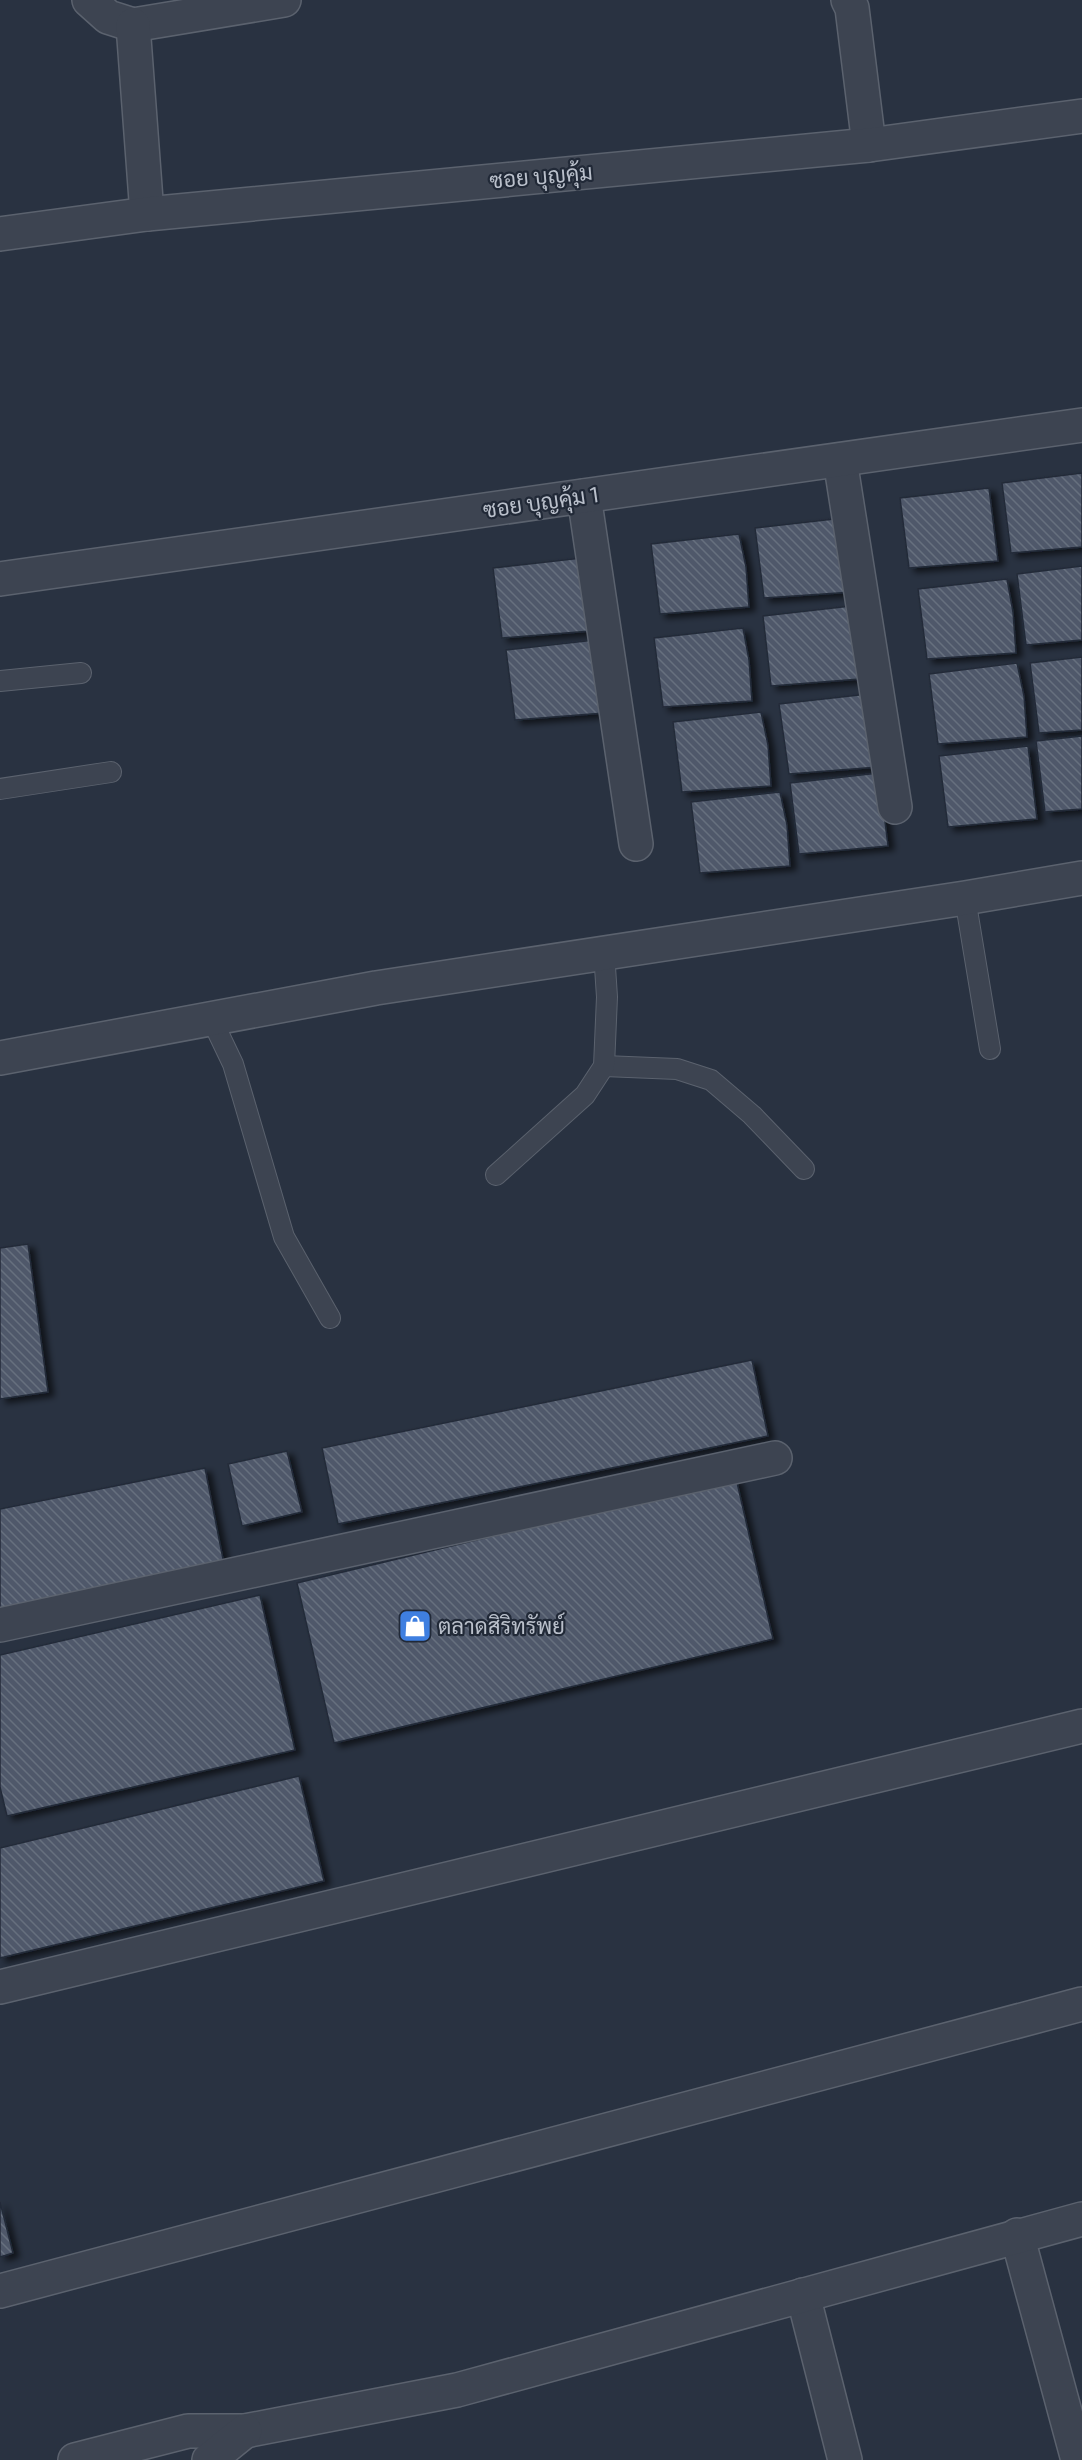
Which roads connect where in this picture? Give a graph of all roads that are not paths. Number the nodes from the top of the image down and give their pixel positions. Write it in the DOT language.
graph roads {
  1 [pos="89,0"];
  2 [pos="284,0"];
  3 [pos="848,0"];
  4 [pos="133,25"];
  5 [pos="1082,116"];
  6 [pos="869,145"];
  7 [pos="147,214"];
  8 [pos="0,234"];
  9 [pos="1082,425"];
  10 [pos="840,460"];
  11 [pos="584,496"];
  12 [pos="0,579"];
  13 [pos="81,673"];
  14 [pos="0,681"];
  15 [pos="111,772"];
  16 [pos="0,789"];
  17 [pos="895,807"];
  18 [pos="636,844"];
  19 [pos="1082,878"];
  20 [pos="965,898"];
  21 [pos="604,952"];
  22 [pos="211,1018"];
  23 [pos="990,1049"];
  24 [pos="0,1058"];
  25 [pos="604,1066"];
  26 [pos="804,1169"];
  27 [pos="496,1175"];
  28 [pos="330,1318"];
  29 [pos="776,1458"];
  30 [pos="0,1625"];
  31 [pos="1082,1725"];
  32 [pos="0,1987"];
  33 [pos="1082,2004"];
  34 [pos="1082,2218"];
  35 [pos="1017,2235"];
  36 [pos="0,2291"];
  37 [pos="803,2295"];
  38 [pos="245,2431"];
  39 [pos="75,2460"];
  40 [pos="209,2460"];
  41 [pos="845,2460"];
  42 [pos="1078,2460"];
  1 -- 4 [label="street"];
  2 -- 4 [label="street"];
  3 -- 6 [label="street"];
  4 -- 7 [label="street"];
  5 -- 6 [label="street, ซอย บุญคุ้ม"];
  6 -- 7 [label="street, ซอย บุญคุ้ม"];
  7 -- 8 [label="street, ซอย บุญคุ้ม"];
  9 -- 10 [label="street, ซอย บุญคุ้ม 1"];
  10 -- 11 [label="street, ซอย บุญคุ้ม 1"];
  10 -- 17 [label="street"];
  11 -- 12 [label="street, ซอย บุญคุ้ม 1"];
  11 -- 18 [label="street"];
  13 -- 14 [label="lane"];
  15 -- 16 [label="lane"];
  19 -- 20 [label="street"];
  20 -- 21 [label="street"];
  20 -- 23 [label="lane"];
  21 -- 22 [label="street"];
  21 -- 25 [label="lane"];
  22 -- 24 [label="street"];
  22 -- 28 [label="lane"];
  25 -- 26 [label="lane"];
  25 -- 27 [label="lane"];
  29 -- 30 [label="street"];
  31 -- 32 [label="street"];
  33 -- 36 [label="street"];
  34 -- 35 [label="street"];
  35 -- 37 [label="street"];
  35 -- 42 [label="street"];
  37 -- 38 [label="street"];
  37 -- 41 [label="street"];
  38 -- 39 [label="street"];
  38 -- 40 [label="street"];
}
